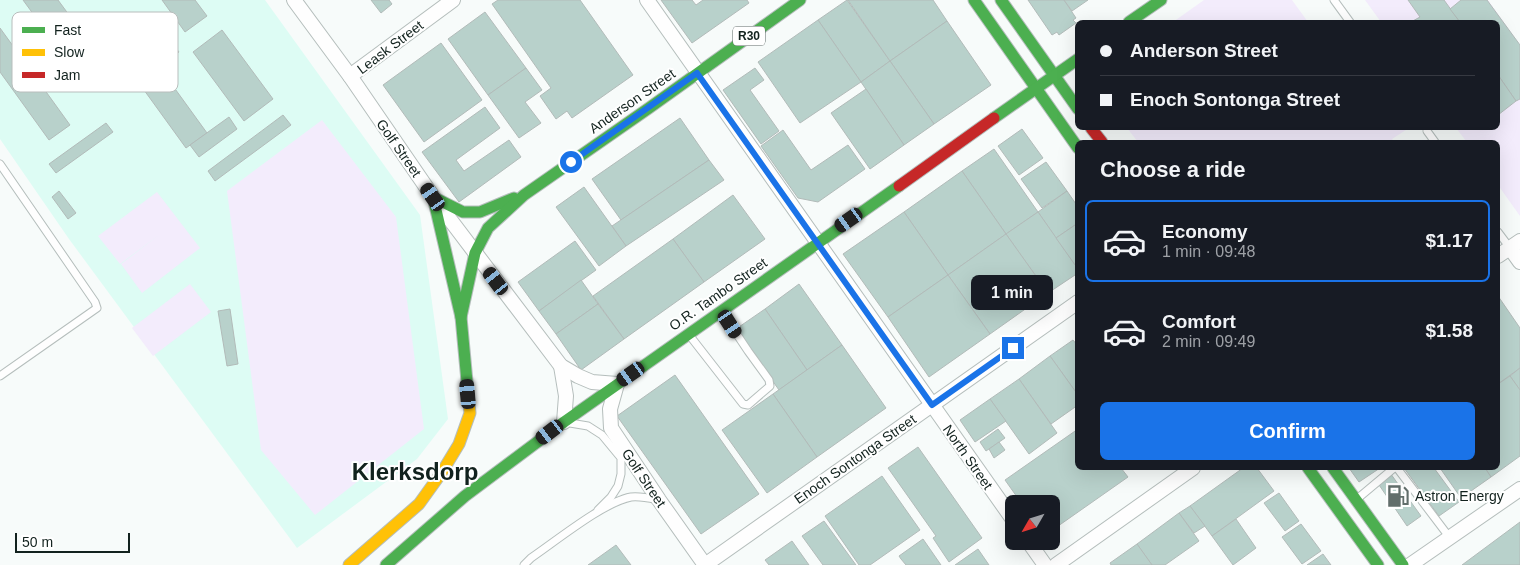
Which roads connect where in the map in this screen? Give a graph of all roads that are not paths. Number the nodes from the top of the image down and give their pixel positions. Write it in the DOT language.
graph roads {
  1 [pos="294,0"];
  2 [pos="453,0"];
  3 [pos="647,0"];
  4 [pos="800,0"];
  5 [pos="974,0"];
  6 [pos="1001,0"];
  7 [pos="1161,0"];
  8 [pos="1334,0"];
  9 [pos="1132,20"];
  10 [pos="1349,20"];
  11 [pos="1075,61"];
  12 [pos="697,73"];
  13 [pos="1054,75"];
  14 [pos="350,76"];
  15 [pos="1035,88"];
  16 [pos="1075,104"];
  17 [pos="1093,130"];
  18 [pos="1427,131"];
  19 [pos="1100,140"];
  20 [pos="1434,140"];
  21 [pos="1075,144"];
  22 [pos="0,164"];
  23 [pos="524,195"];
  24 [pos="433,197"];
  25 [pos="1500,233"];
  26 [pos="818,242"];
  27 [pos="1515,244"];
  28 [pos="475,253"];
  29 [pos="1500,255"];
  30 [pos="1520,262"];
  31 [pos="1075,304"];
  32 [pos="721,310"];
  33 [pos="461,317"];
  34 [pos="688,333"];
  35 [pos="561,366"];
  36 [pos="0,376"];
  37 [pos="617,384"];
  38 [pos="932,405"];
  39 [pos="564,422"];
  40 [pos="1190,470"];
  41 [pos="1309,470"];
  42 [pos="1334,470"];
  43 [pos="1392,470"];
  44 [pos="1399,470"];
  45 [pos="1520,488"];
  46 [pos="659,500"];
  47 [pos="1356,500"];
  48 [pos="1005,508"];
  49 [pos="591,517"];
  50 [pos="1450,538"];
  51 [pos="1034,550"];
  52 [pos="349,565"];
  53 [pos="386,565"];
  54 [pos="524,565"];
  55 [pos="705,565"];
  56 [pos="1045,565"];
  57 [pos="1056,565"];
  58 [pos="1378,565"];
  59 [pos="1403,565"];
  60 [pos="1410,565"];
  1 -- 14 [label="street, Golf Street"];
  2 -- 14 [label="street, Leask Street"];
  3 -- 12 [label="street, North Street"];
  4 -- 12 [label="main road, Anderson Street / R30"];
  5 -- 15 [label="main road"];
  6 -- 13 [label="main road"];
  7 -- 9 [label="main road"];
  8 -- 10 [label="lane"];
  11 -- 13 [label="main road, O.R. Tambo Street"];
  12 -- 23 [label="main road, Anderson Street / R30"];
  12 -- 26 [label="street, North Street"];
  13 -- 15 [label="main road, O.R. Tambo Street"];
  13 -- 16 [label="main road"];
  14 -- 24 [label="street, Golf Street"];
  15 -- 21 [label="main road"];
  15 -- 26 [label="main road, O.R. Tambo Street"];
  17 -- 19 [label="main road"];
  18 -- 20 [label="lane"];
  22 -- 36 [label="lane"];
  23 -- 24 [label="main road"];
  23 -- 28 [label="main road, Anderson Street / R30"];
  24 -- 28 [label="street, Golf Street"];
  24 -- 33 [label="main road"];
  25 -- 27 [label="lane"];
  26 -- 32 [label="main road, O.R. Tambo Street"];
  26 -- 38 [label="street, North Street"];
  27 -- 29 [label="street"];
  27 -- 30 [label="street"];
  28 -- 33 [label="main road, Anderson Street / R30"];
  28 -- 35 [label="street, Golf Street"];
  31 -- 38 [label="street, Enoch Sontonga Street"];
  32 -- 34 [label="main road, O.R. Tambo Street"];
  32 -- 34 [label="lane"];
  33 -- 52 [label="main road, R30"];
  34 -- 37 [label="main road, O.R. Tambo Street"];
  35 -- 37 [label="street, Golf Street"];
  35 -- 39 [label="street, Golf Street"];
  37 -- 39 [label="main road, O.R. Tambo Street"];
  37 -- 46 [label="street, Golf Street"];
  38 -- 48 [label="street, North Street"];
  38 -- 55 [label="street, Enoch Sontonga Street"];
  39 -- 49 [label="lane"];
  39 -- 53 [label="main road, O.R. Tambo Street"];
  40 -- 57 [label="street"];
  41 -- 58 [label="main road"];
  42 -- 47 [label="main road"];
  43 -- 47 [label="lane"];
  44 -- 50 [label="lane"];
  45 -- 50 [label="street"];
  46 -- 49 [label="lane"];
  46 -- 55 [label="street, Golf Street"];
  47 -- 59 [label="main road"];
  49 -- 54 [label="lane"];
  50 -- 60 [label="street"];
  51 -- 56 [label="street"];
}
